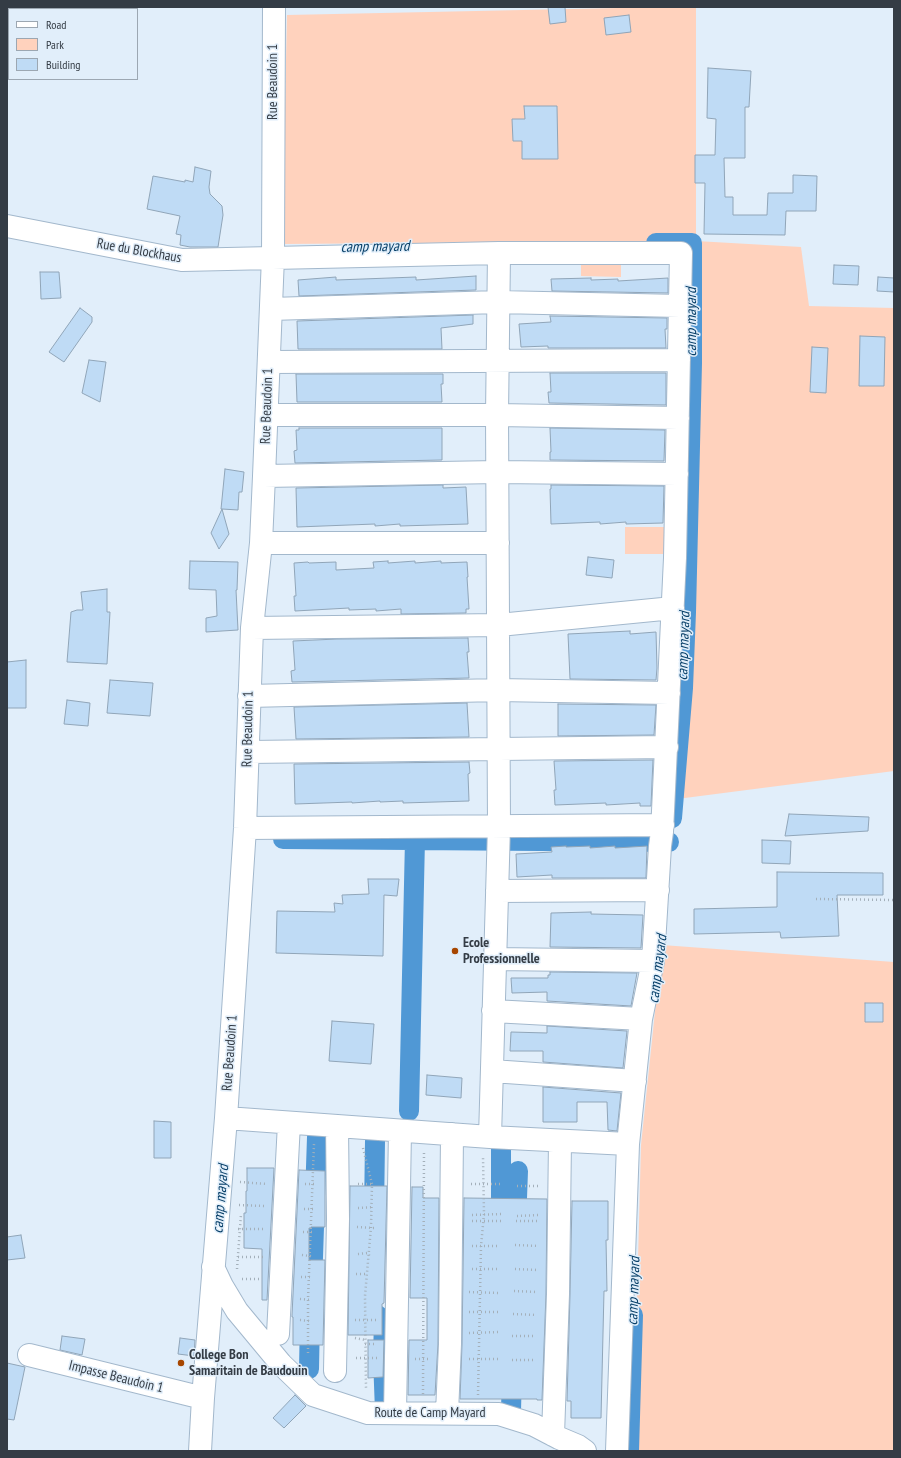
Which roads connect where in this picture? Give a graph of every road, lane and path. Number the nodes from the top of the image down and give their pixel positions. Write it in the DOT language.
graph roads {
  1 [pos="274,7"];
  2 [pos="7,226"];
  3 [pos="498,252"];
  4 [pos="273,257"];
  5 [pos="498,302"];
  6 [pos="680,306"];
  7 [pos="271,309"];
  8 [pos="679,360"];
  9 [pos="498,361"];
  10 [pos="269,362"];
  11 [pos="267,415"];
  12 [pos="497,415"];
  13 [pos="678,418"];
  14 [pos="498,472"];
  15 [pos="677,474"];
  16 [pos="264,476"];
  17 [pos="261,543"];
  18 [pos="498,543"];
  19 [pos="673,608"];
  20 [pos="499,625"];
  21 [pos="252,628"];
  22 [pos="498,690"];
  23 [pos="669,694"];
  24 [pos="249,696"];
  25 [pos="667,747"];
  26 [pos="499,749"];
  27 [pos="248,752"];
  28 [pos="245,828"];
  29 [pos="662,834"];
  30 [pos="498,835"];
  31 [pos="658,890"];
  32 [pos="497,891"];
  33 [pos="816,899"];
  34 [pos="894,900"];
  35 [pos="495,959"];
  36 [pos="653,961"];
  37 [pos="493,1011"];
  38 [pos="641,1020"];
  39 [pos="492,1071"];
  40 [pos="635,1081"];
  41 [pos="226,1118"];
  42 [pos="289,1123"];
  43 [pos="337,1126"];
  44 [pos="400,1131"];
  45 [pos="452,1134"];
  46 [pos="315,1138"];
  47 [pos="560,1141"];
  48 [pos="424,1144"];
  49 [pos="628,1144"];
  50 [pos="486,1146"];
  51 [pos="363,1148"];
  52 [pos="242,1175"];
  53 [pos="238,1181"];
  54 [pos="242,1182"];
  55 [pos="270,1184"];
  56 [pos="470,1184"];
  57 [pos="484,1184"];
  58 [pos="501,1184"];
  59 [pos="241,1198"];
  60 [pos="235,1205"];
  61 [pos="241,1206"];
  62 [pos="269,1206"];
  63 [pos="241,1213"];
  64 [pos="484,1214"];
  65 [pos="501,1214"];
  66 [pos="470,1215"];
  67 [pos="483,1220"];
  68 [pos="469,1221"];
  69 [pos="501,1221"];
  70 [pos="516,1221"];
  71 [pos="544,1221"];
  72 [pos="234,1229"];
  73 [pos="240,1229"];
  74 [pos="267,1229"];
  75 [pos="468,1246"];
  76 [pos="481,1246"];
  77 [pos="500,1246"];
  78 [pos="237,1257"];
  79 [pos="265,1257"];
  80 [pos="213,1266"];
  81 [pos="468,1269"];
  82 [pos="480,1269"];
  83 [pos="500,1269"];
  84 [pos="515,1269"];
  85 [pos="543,1270"];
  86 [pos="237,1272"];
  87 [pos="237,1279"];
  88 [pos="264,1279"];
  89 [pos="514,1291"];
  90 [pos="468,1292"];
  91 [pos="480,1292"];
  92 [pos="543,1292"];
  93 [pos="500,1293"];
  94 [pos="467,1312"];
  95 [pos="480,1312"];
  96 [pos="500,1312"];
  97 [pos="513,1314"];
  98 [pos="542,1315"];
  99 [pos="352,1320"];
  100 [pos="365,1320"];
  101 [pos="378,1320"];
  102 [pos="500,1332"];
  103 [pos="467,1333"];
  104 [pos="479,1333"];
  105 [pos="278,1334"];
  106 [pos="512,1336"];
  107 [pos="542,1336"];
  108 [pos="308,1353"];
  109 [pos="29,1355"];
  110 [pos="352,1358"];
  111 [pos="383,1358"];
  112 [pos="366,1359"];
  113 [pos="467,1359"];
  114 [pos="479,1359"];
  115 [pos="500,1359"];
  116 [pos="512,1360"];
  117 [pos="541,1360"];
  118 [pos="335,1371"];
  119 [pos="366,1388"];
  120 [pos="203,1398"];
  121 [pos="395,1413"];
  122 [pos="423,1413"];
  123 [pos="447,1413"];
  124 [pos="478,1414"];
  125 [pos="553,1435"];
  126 [pos="200,1451"];
  127 [pos="585,1451"];
  128 [pos="617,1451"];
  1 -- 4 [label="street, Rue Beaudoin 1"];
  2 -- 4 [label="street, Rue du Blockhaus"];
  3 -- 4 [label="street, Rue du Blockhaus"];
  3 -- 5 [label="street"];
  3 -- 6 [label="street, Rue du Blockhaus"];
  4 -- 7 [label="street, Rue Beaudoin 1"];
  5 -- 6 [label="street"];
  5 -- 7 [label="street"];
  5 -- 9 [label="street"];
  6 -- 8 [label="street"];
  7 -- 10 [label="street, Rue Beaudoin 1"];
  8 -- 9 [label="street"];
  8 -- 13 [label="street"];
  9 -- 10 [label="street"];
  9 -- 12 [label="street"];
  10 -- 11 [label="street, Rue Beaudoin 1"];
  11 -- 12 [label="street"];
  11 -- 16 [label="street, Rue Beaudoin 1"];
  12 -- 13 [label="street"];
  12 -- 14 [label="street"];
  13 -- 15 [label="street"];
  14 -- 15 [label="street"];
  14 -- 16 [label="street"];
  14 -- 18 [label="street"];
  15 -- 19 [label="street"];
  16 -- 17 [label="street, Rue Beaudoin 1"];
  17 -- 18 [label="street"];
  17 -- 21 [label="street, Rue Beaudoin 1"];
  18 -- 20 [label="street"];
  19 -- 20 [label="street"];
  19 -- 23 [label="street"];
  20 -- 21 [label="street"];
  20 -- 22 [label="street"];
  21 -- 24 [label="street, Rue Beaudoin 1"];
  22 -- 23 [label="street"];
  22 -- 24 [label="street"];
  22 -- 26 [label="street"];
  23 -- 25 [label="street"];
  24 -- 27 [label="street, Rue Beaudoin 1"];
  25 -- 26 [label="street"];
  25 -- 29 [label="street"];
  26 -- 27 [label="street"];
  26 -- 30 [label="street"];
  27 -- 28 [label="street, Rue Beaudoin 1"];
  28 -- 30 [label="street"];
  28 -- 41 [label="street, Rue Beaudoin 1"];
  29 -- 30 [label="street"];
  29 -- 31 [label="street"];
  30 -- 32 [label="street"];
  31 -- 32 [label="street"];
  31 -- 36 [label="street"];
  32 -- 35 [label="street"];
  33 -- 34 [label="path"];
  35 -- 36 [label="street"];
  35 -- 37 [label="street"];
  36 -- 38 [label="street"];
  37 -- 38 [label="street"];
  37 -- 39 [label="street"];
  38 -- 40 [label="street"];
  39 -- 40 [label="street"];
  39 -- 50 [label="street"];
  40 -- 49 [label="street"];
  41 -- 42 [label="street"];
  41 -- 80 [label="street, Rue Beaudoin 1"];
  42 -- 43 [label="street"];
  42 -- 105 [label="street"];
  43 -- 44 [label="street"];
  43 -- 118 [label="street"];
  44 -- 45 [label="street"];
  44 -- 121 [label="street"];
  45 -- 50 [label="street"];
  45 -- 123 [label="street"];
  46 -- 108 [label="path"];
  47 -- 49 [label="street"];
  47 -- 50 [label="street"];
  47 -- 125 [label="street"];
  48 -- 122 [label="path"];
  49 -- 128 [label="street"];
  50 -- 57 [label="path"];
  51 -- 100 [label="path"];
  52 -- 54 [label="path"];
  53 -- 54 [label="path"];
  54 -- 55 [label="path"];
  56 -- 57 [label="path"];
  57 -- 58 [label="path"];
  57 -- 64 [label="path"];
  59 -- 61 [label="path"];
  60 -- 61 [label="path"];
  61 -- 62 [label="path"];
  63 -- 73 [label="path"];
  64 -- 65 [label="path"];
  64 -- 66 [label="path"];
  64 -- 67 [label="path"];
  67 -- 68 [label="path"];
  67 -- 69 [label="path"];
  67 -- 76 [label="path"];
  70 -- 71 [label="path"];
  72 -- 73 [label="path"];
  73 -- 74 [label="path"];
  73 -- 78 [label="path"];
  75 -- 76 [label="path"];
  76 -- 77 [label="path"];
  76 -- 82 [label="path"];
  78 -- 79 [label="path"];
  78 -- 86 [label="path"];
  80 -- 120 [label="street, Rue Beaudoin 1"];
  80 -- 121 [label="street, Route de Camp Mayard"];
  81 -- 82 [label="path"];
  82 -- 83 [label="path"];
  82 -- 91 [label="path"];
  84 -- 85 [label="path"];
  87 -- 88 [label="path"];
  89 -- 92 [label="path"];
  90 -- 91 [label="path"];
  91 -- 93 [label="path"];
  91 -- 95 [label="path"];
  94 -- 95 [label="path"];
  95 -- 96 [label="path"];
  95 -- 104 [label="path"];
  97 -- 98 [label="path"];
  99 -- 100 [label="path"];
  100 -- 101 [label="path"];
  100 -- 112 [label="path"];
  102 -- 104 [label="path"];
  103 -- 104 [label="path"];
  104 -- 114 [label="path"];
  106 -- 107 [label="path"];
  109 -- 120 [label="street, Impasse Beaudoin 1"];
  110 -- 112 [label="path"];
  111 -- 112 [label="path"];
  112 -- 119 [label="path"];
  113 -- 114 [label="path"];
  114 -- 115 [label="path"];
  114 -- 124 [label="path"];
  116 -- 117 [label="path"];
  120 -- 126 [label="street, Rue Beaudoin 1"];
  121 -- 122 [label="street, Route de Camp Mayard"];
  122 -- 123 [label="street, Route de Camp Mayard"];
  123 -- 124 [label="street, Route de Camp Mayard"];
  124 -- 125 [label="street, Route de Camp Mayard"];
  125 -- 127 [label="street, Route de Camp Mayard"];
}
